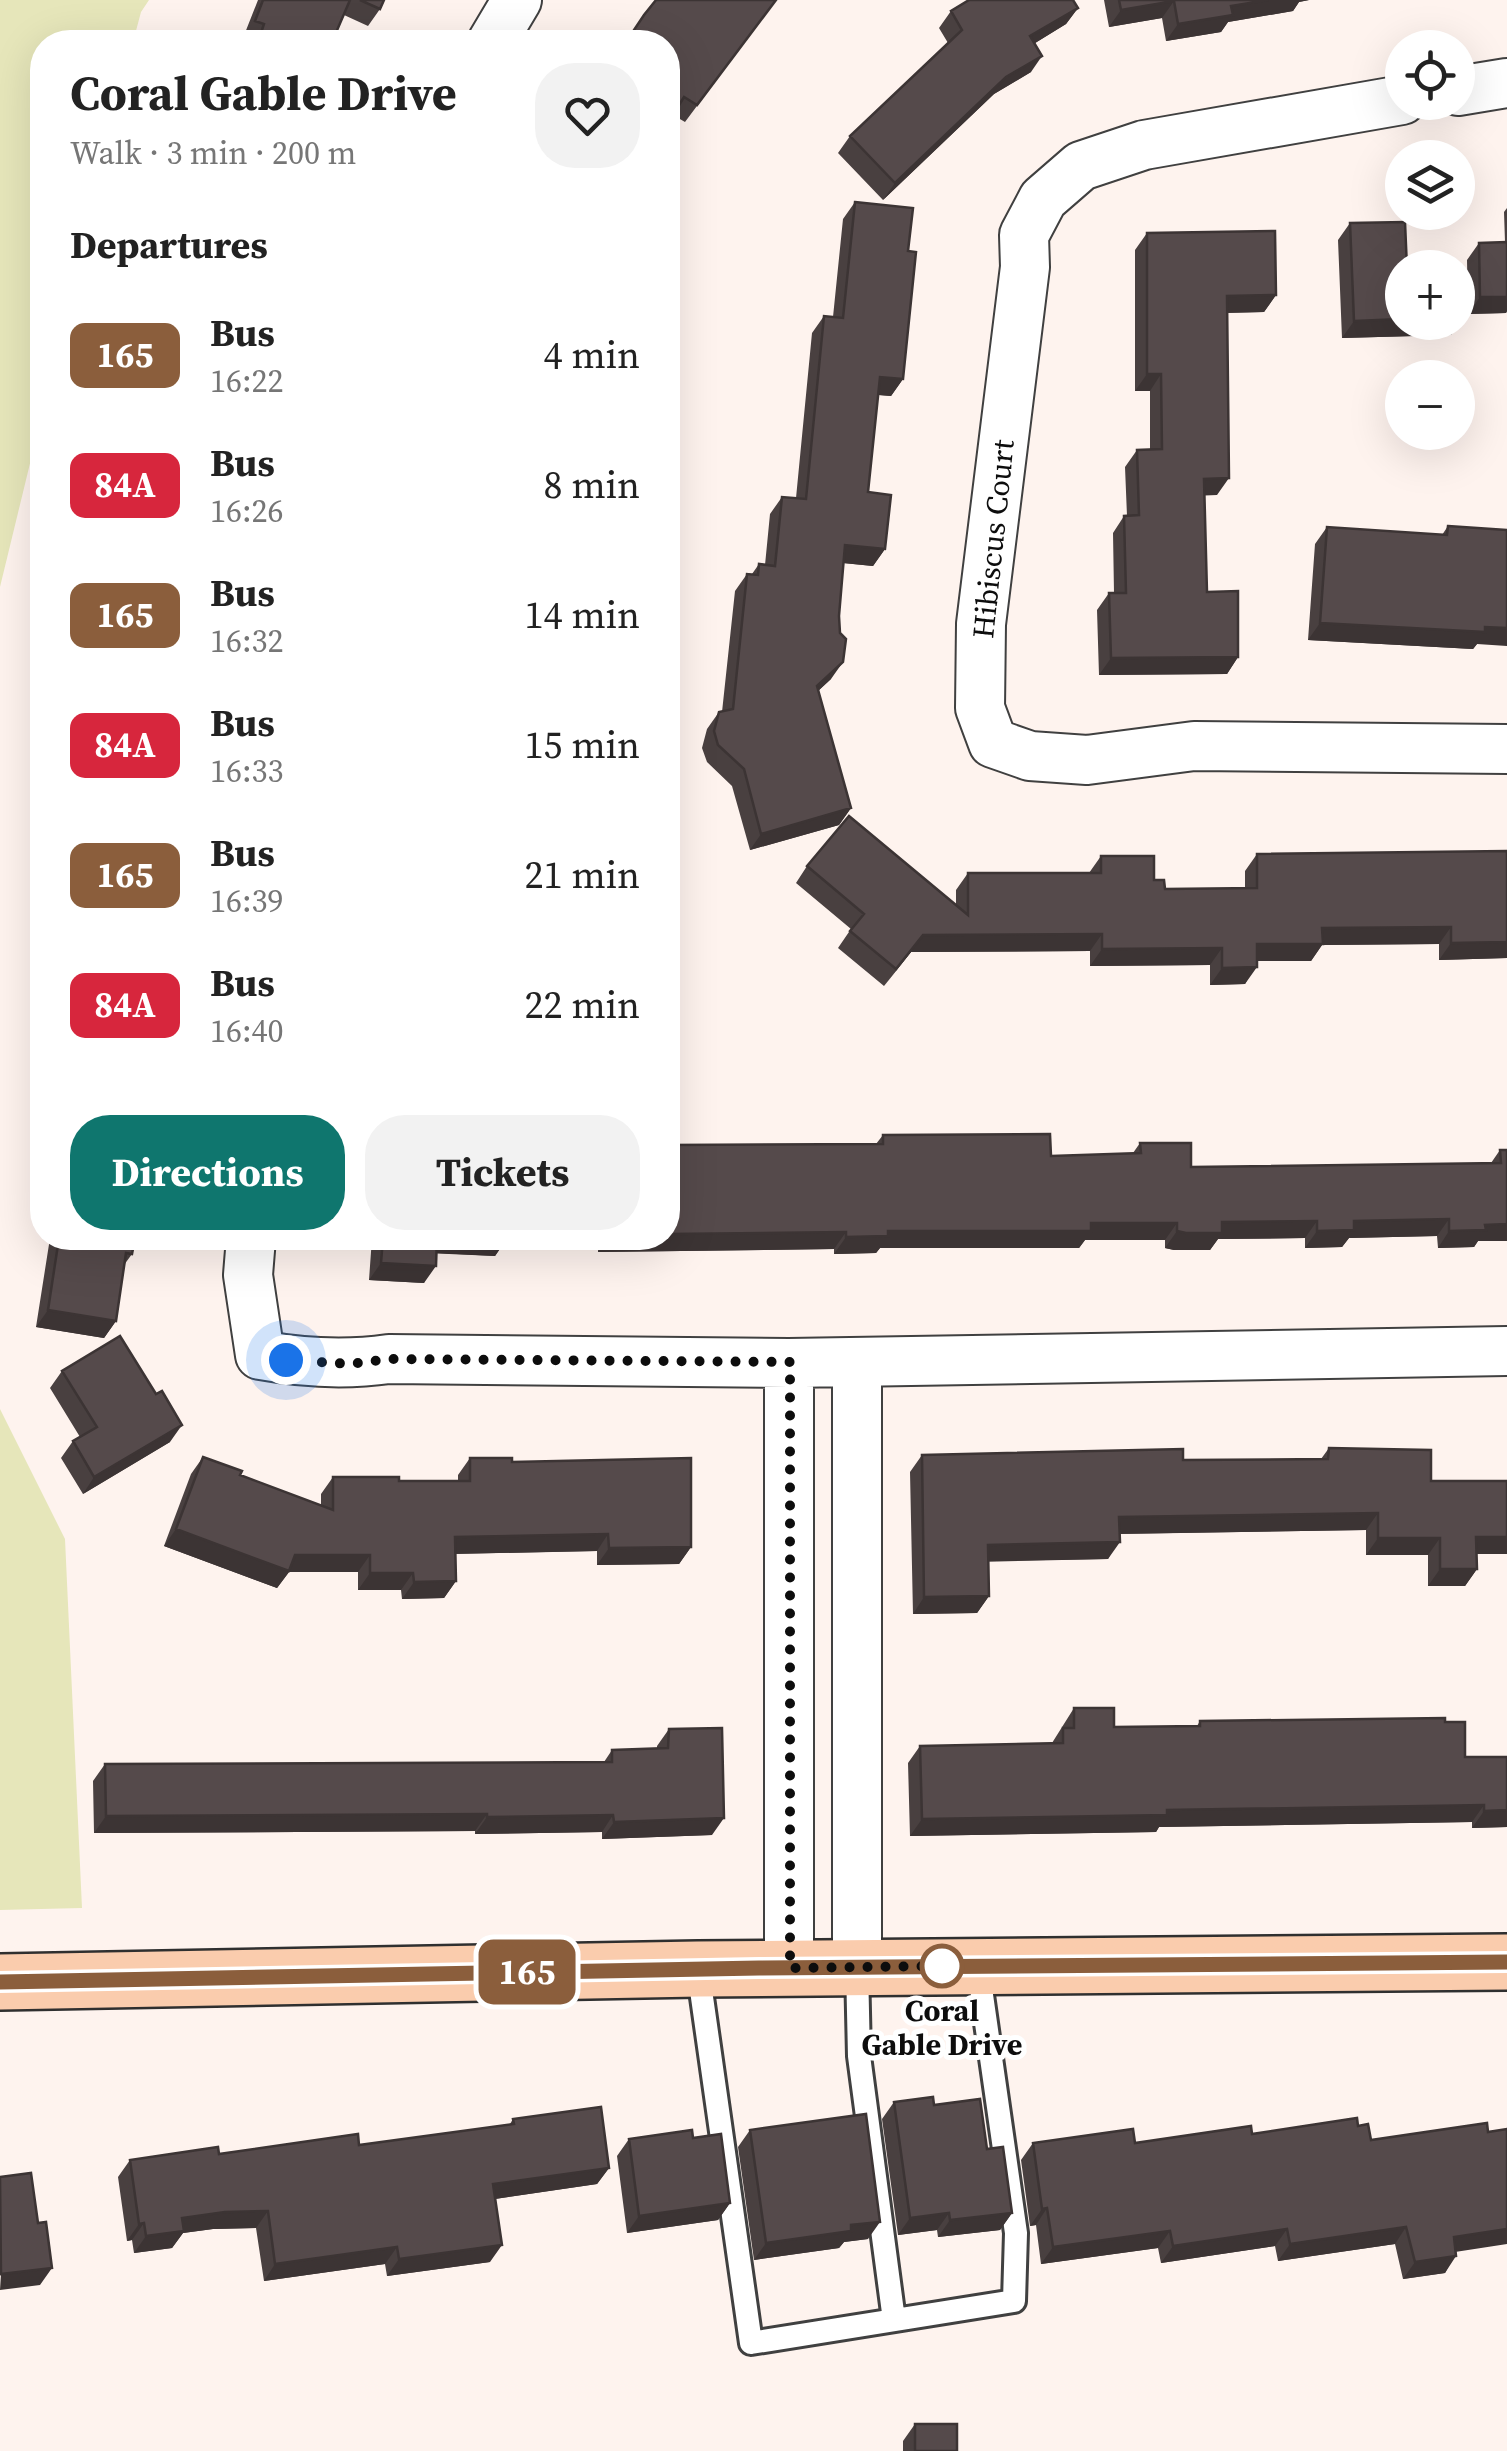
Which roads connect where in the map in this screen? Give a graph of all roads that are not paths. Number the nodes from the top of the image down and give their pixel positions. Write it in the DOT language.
graph roads {
  1 [pos="517,0"];
  2 [pos="499,30"];
  3 [pos="1507,83"];
  4 [pos="1475,88"];
  5 [pos="1385,103"];
  6 [pos="1507,749"];
  7 [pos="250,1250"];
  8 [pos="1507,1351"];
  9 [pos="790,1362"];
  10 [pos="857,1362"];
  11 [pos="1507,1962"];
  12 [pos="978,1966"];
  13 [pos="857,1967"];
  14 [pos="790,1968"];
  15 [pos="698,1969"];
  16 [pos="0,1982"];
  17 [pos="894,2320"];
  1 -- 2 [label="street"];
  3 -- 4 [label="street"];
  5 -- 6 [label="street, Hibiscus Court"];
  7 -- 9 [label="street"];
  8 -- 10 [label="street"];
  9 -- 10 [label="street"];
  9 -- 14 [label="street"];
  10 -- 13 [label="street"];
  11 -- 12 [label="main road"];
  12 -- 13 [label="main road"];
  12 -- 17 [label="lane"];
  13 -- 14 [label="main road"];
  13 -- 17 [label="lane"];
  14 -- 15 [label="main road"];
  15 -- 16 [label="main road"];
  15 -- 17 [label="lane"];
}
